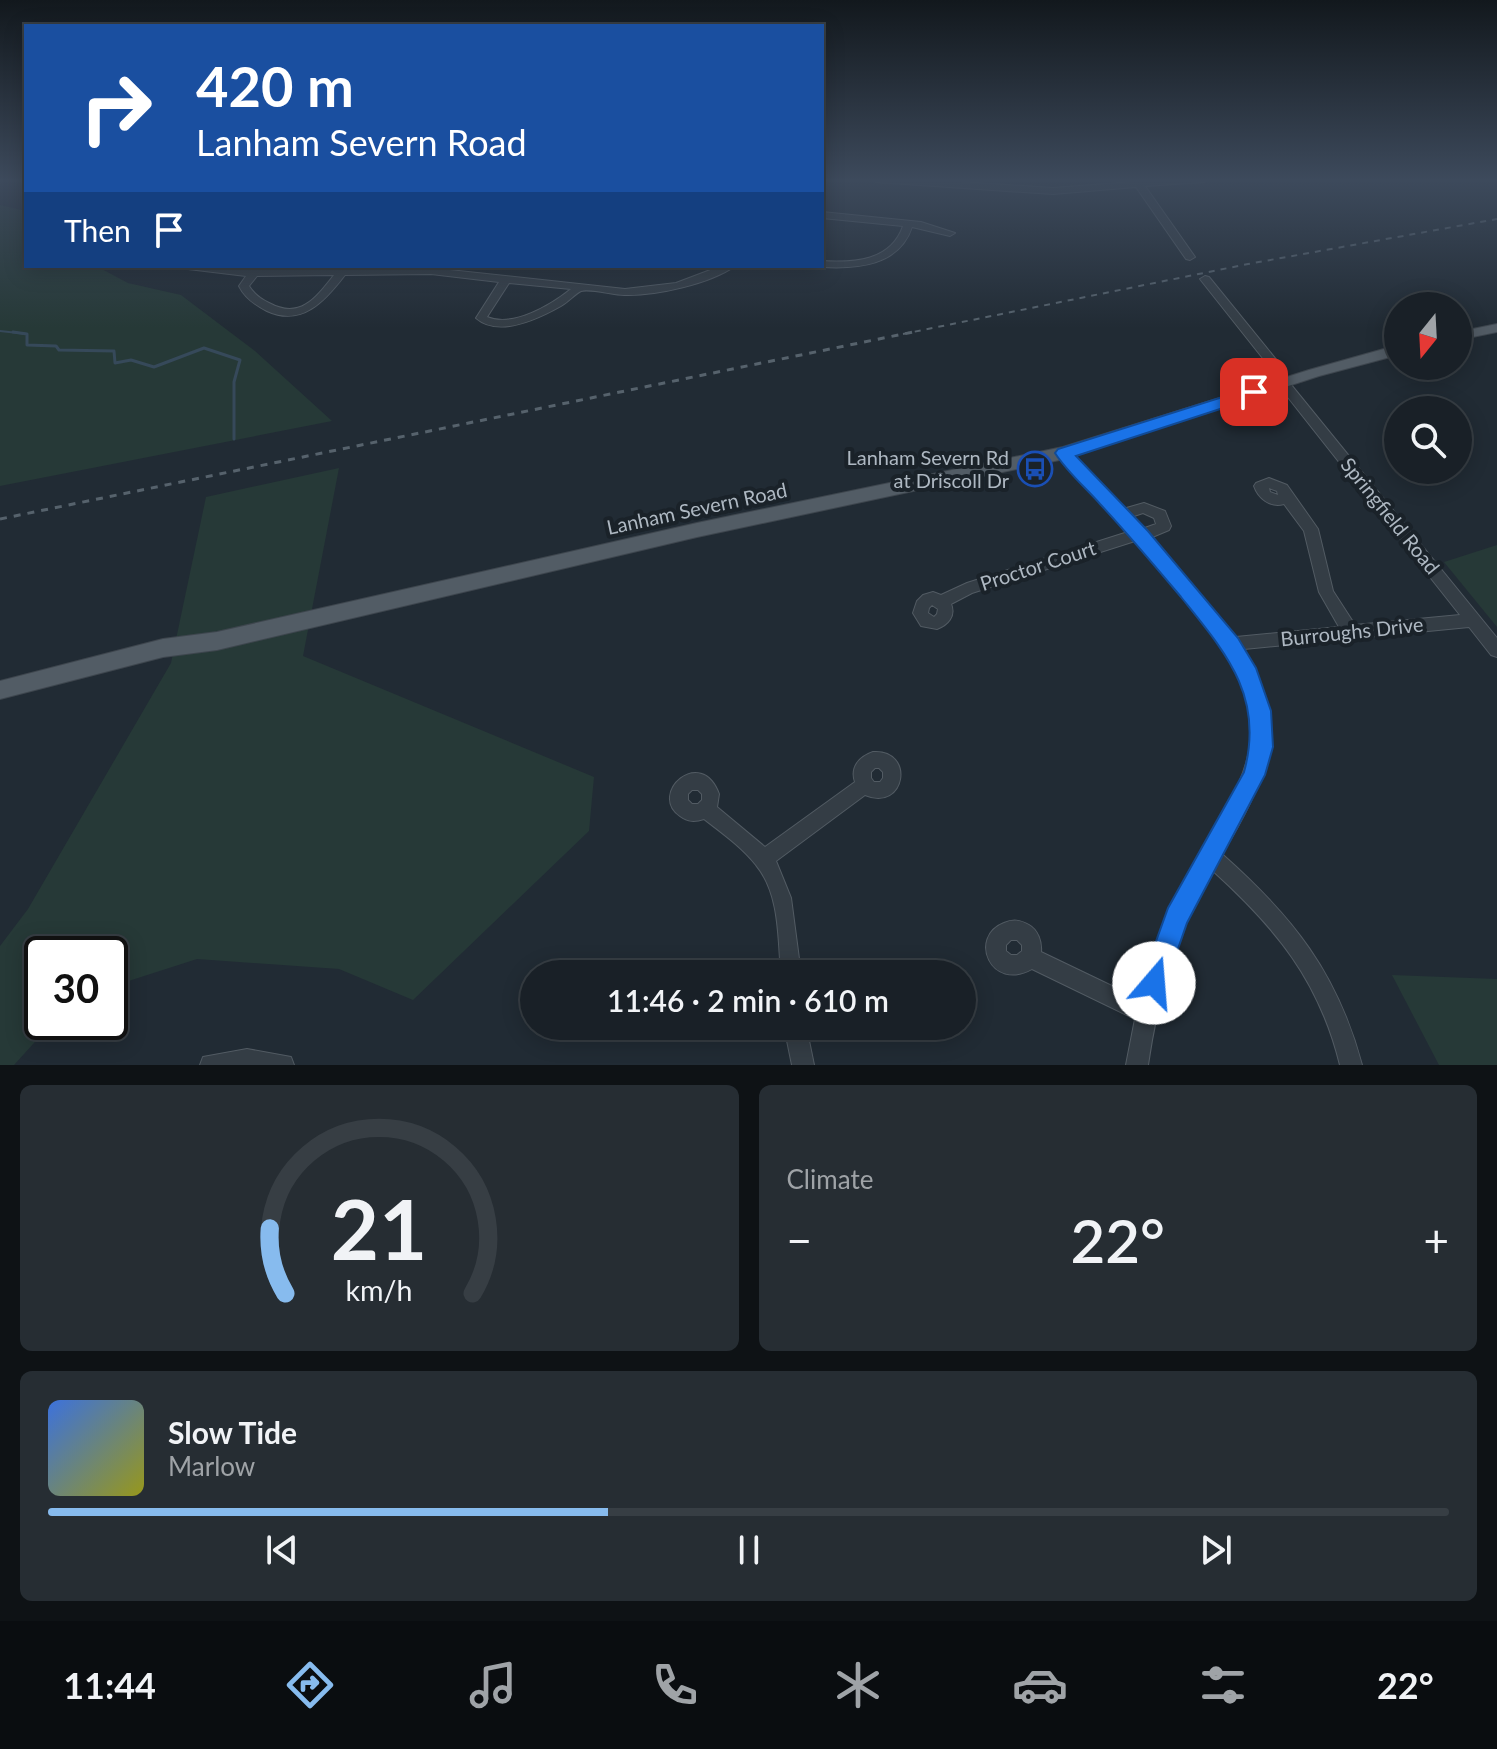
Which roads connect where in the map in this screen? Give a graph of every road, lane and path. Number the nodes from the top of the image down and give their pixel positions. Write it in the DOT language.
graph roads {
  1 [pos="907,229"];
  2 [pos="939,229"];
  3 [pos="1170,229"];
  4 [pos="950,233"];
  5 [pos="1190,257"];
  6 [pos="824,264"];
  7 [pos="222,268"];
  8 [pos="726,268"];
  9 [pos="433,269"];
  10 [pos="256,270"];
  11 [pos="342,272"];
  12 [pos="507,278"];
  13 [pos="1205,279"];
  14 [pos="579,288"];
  15 [pos="1497,328"];
  16 [pos="1472,333"];
  17 [pos="1384,354"];
  18 [pos="1283,383"];
  19 [pos="1064,453"];
  20 [pos="1286,497"];
  21 [pos="1121,515"];
  22 [pos="1140,535"];
  23 [pos="940,602"];
  24 [pos="1473,620"];
  25 [pos="1350,631"];
  26 [pos="1231,644"];
  27 [pos="1497,650"];
  28 [pos="0,690"];
  29 [pos="865,785"];
  30 [pos="705,809"];
  31 [pos="1211,857"];
  32 [pos="764,859"];
  33 [pos="1031,958"];
  34 [pos="789,960"];
  35 [pos="1145,1013"];
  36 [pos="798,1040"];
  37 [pos="211,1065"];
  38 [pos="283,1065"];
  39 [pos="803,1065"];
  40 [pos="1137,1065"];
  41 [pos="1351,1065"];
  1 -- 6 [label="street"];
  2 -- 4 [label="street"];
  3 -- 5 [label="street"];
  7 -- 10 [label="street"];
  8 -- 14 [label="street"];
  9 -- 11 [label="street"];
  9 -- 12 [label="street"];
  10 -- 11 [label="street"];
  10 -- 11 [label="street"];
  12 -- 14 [label="street"];
  12 -- 14 [label="street"];
  13 -- 18 [label="street, Springfield Road"];
  15 -- 16 [label="main road"];
  17 -- 18 [label="main road, Lanham Severn Road"];
  18 -- 19 [label="main road, Lanham Severn Road"];
  18 -- 24 [label="street, Springfield Road"];
  19 -- 21 [label="street"];
  19 -- 28 [label="main road, Lanham Severn Road"];
  20 -- 25 [label="street"];
  21 -- 22 [label="street"];
  21 -- 22 [label="street"];
  22 -- 23 [label="street, Proctor Court"];
  22 -- 26 [label="street"];
  24 -- 25 [label="street, Burroughs Drive"];
  24 -- 27 [label="street, Springfield Road"];
  25 -- 26 [label="street, Burroughs Drive"];
  26 -- 31 [label="street"];
  29 -- 32 [label="street"];
  30 -- 32 [label="street"];
  31 -- 35 [label="street"];
  31 -- 41 [label="street"];
  32 -- 34 [label="street"];
  33 -- 35 [label="street"];
  35 -- 40 [label="street"];
  36 -- 39 [label="street"];
  37 -- 38 [label="street"];
}
